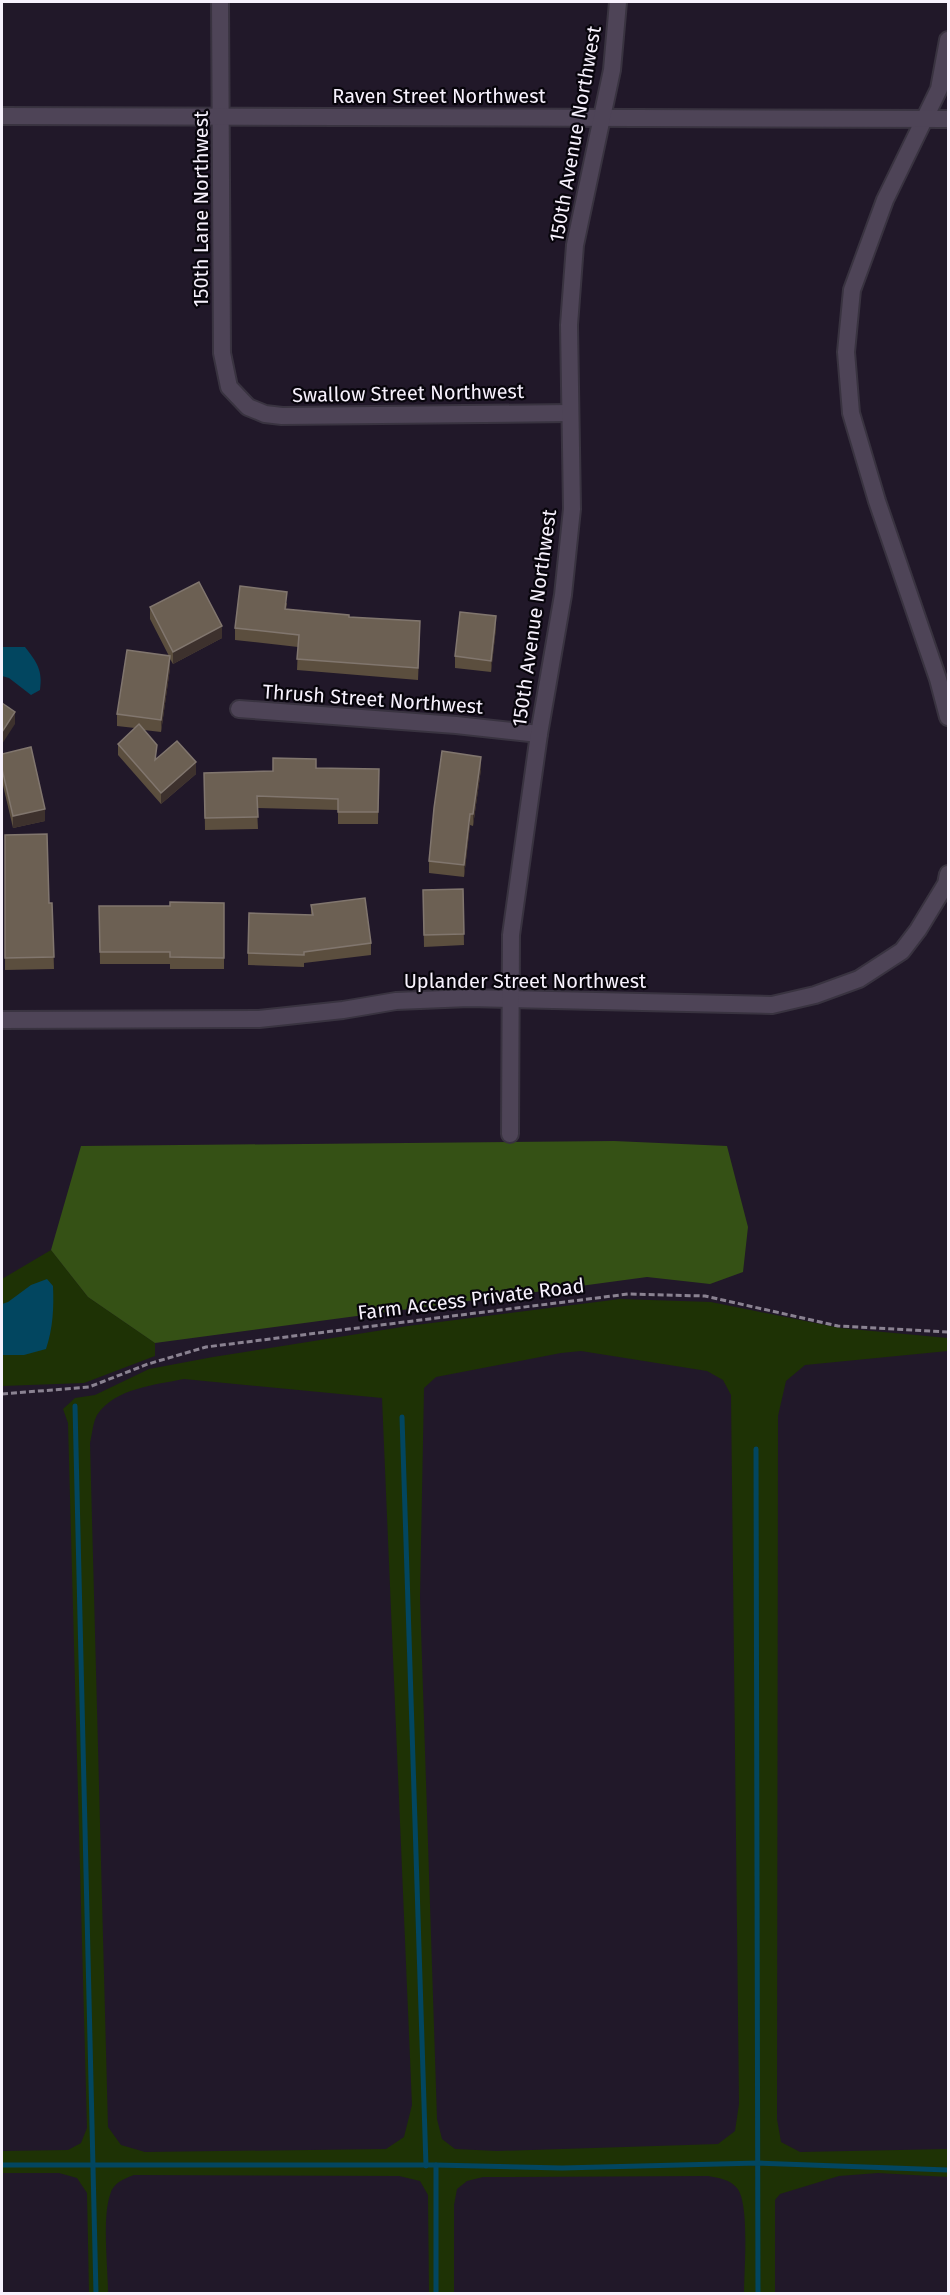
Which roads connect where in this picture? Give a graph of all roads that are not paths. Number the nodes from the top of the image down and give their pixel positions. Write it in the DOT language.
graph roads {
  1 [pos="220,2"];
  2 [pos="618,2"];
  3 [pos="948,40"];
  4 [pos="2,116"];
  5 [pos="222,117"];
  6 [pos="603,117"];
  7 [pos="927,118"];
  8 [pos="948,118"];
  9 [pos="248,407"];
  10 [pos="570,413"];
  11 [pos="239,709"];
  12 [pos="948,717"];
  13 [pos="539,735"];
  14 [pos="948,874"];
  15 [pos="511,999"];
  16 [pos="2,1020"];
  17 [pos="510,1134"];
  1 -- 5 [label="street, 150th Lane Northwest"];
  2 -- 6 [label="street, 150th Avenue Northwest"];
  3 -- 7 [label="street"];
  4 -- 5 [label="street, Raven Street Northwest"];
  5 -- 6 [label="street, Raven Street Northwest"];
  5 -- 9 [label="street, 150th Lane Northwest"];
  6 -- 7 [label="street, Raven Street Northwest"];
  6 -- 10 [label="street, 150th Avenue Northwest"];
  7 -- 8 [label="street, Raven Street Northwest"];
  7 -- 12 [label="street"];
  9 -- 10 [label="street, Swallow Street Northwest"];
  10 -- 13 [label="street, 150th Avenue Northwest"];
  11 -- 13 [label="street, Thrush Street Northwest"];
  13 -- 15 [label="street, 150th Avenue Northwest"];
  14 -- 15 [label="street, Uplander Street Northwest"];
  15 -- 16 [label="street, Uplander Street Northwest"];
  15 -- 17 [label="street, 150th Avenue Northwest"];
}
